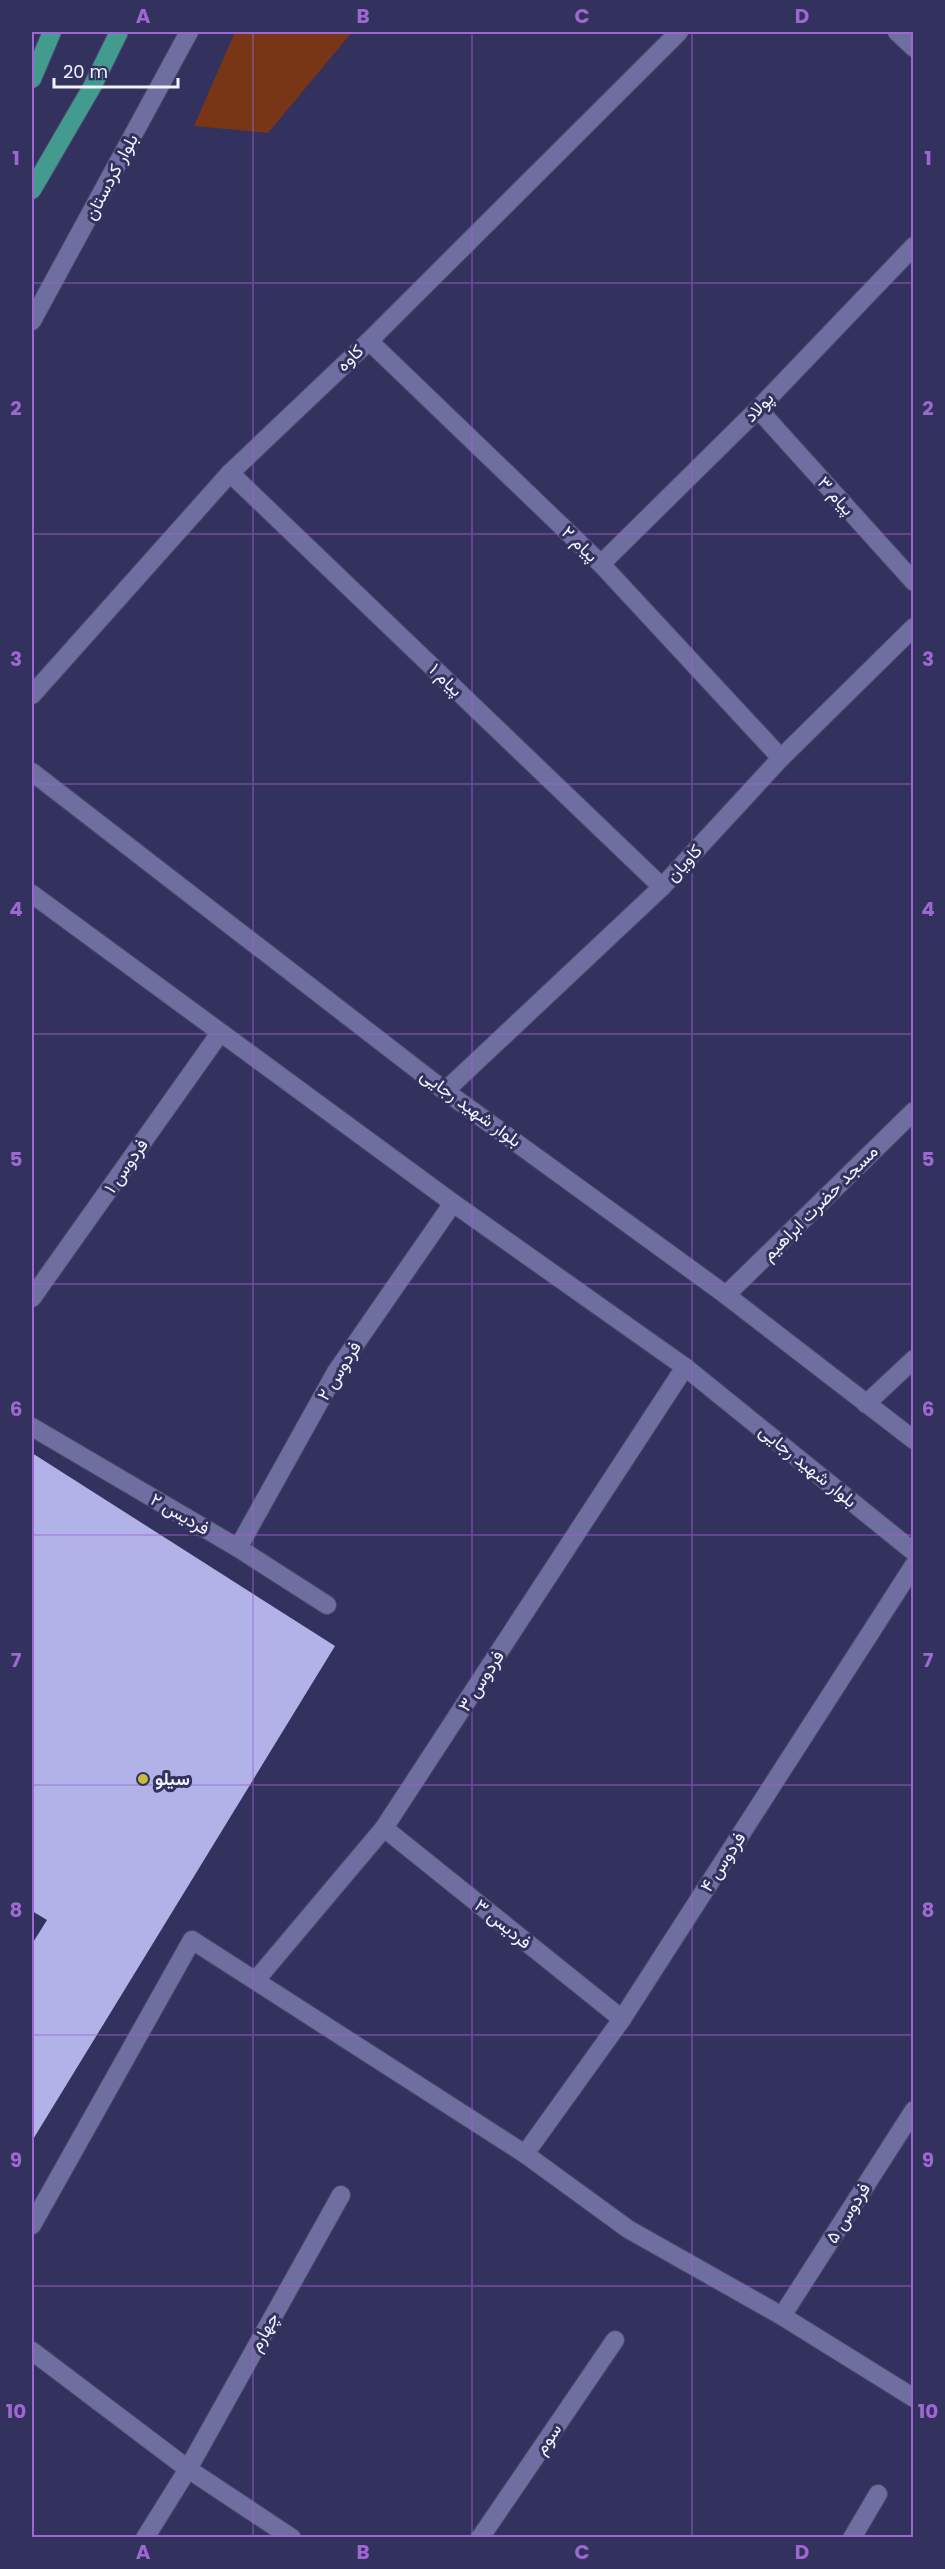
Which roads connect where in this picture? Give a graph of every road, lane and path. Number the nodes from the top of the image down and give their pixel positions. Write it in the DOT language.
graph roads {
  1 [pos="52,32"];
  2 [pos="119,32"];
  3 [pos="189,32"];
  4 [pos="679,32"];
  5 [pos="897,32"];
  6 [pos="914,48"];
  7 [pos="32,79"];
  8 [pos="32,190"];
  9 [pos="914,246"];
  10 [pos="32,321"];
  11 [pos="369,340"];
  12 [pos="758,409"];
  13 [pos="230,473"];
  14 [pos="601,564"];
  15 [pos="914,582"];
  16 [pos="914,627"];
  17 [pos="32,695"];
  18 [pos="781,758"];
  19 [pos="32,772"];
  20 [pos="662,887"];
  21 [pos="32,894"];
  22 [pos="220,1033"];
  23 [pos="446,1091"];
  24 [pos="914,1110"];
  25 [pos="453,1203"];
  26 [pos="726,1295"];
  27 [pos="32,1299"];
  28 [pos="914,1359"];
  29 [pos="686,1367"];
  30 [pos="866,1404"];
  31 [pos="32,1427"];
  32 [pos="914,1440"];
  33 [pos="238,1548"];
  34 [pos="914,1551"];
  35 [pos="914,1565"];
  36 [pos="327,1605"];
  37 [pos="384,1828"];
  38 [pos="256,1980"];
  39 [pos="622,2019"];
  40 [pos="914,2110"];
  41 [pos="525,2154"];
  42 [pos="341,2195"];
  43 [pos="32,2225"];
  44 [pos="782,2316"];
  45 [pos="615,2340"];
  46 [pos="32,2351"];
  47 [pos="914,2398"];
  48 [pos="188,2469"];
  49 [pos="878,2494"];
  50 [pos="145,2538"];
  51 [pos="292,2538"];
  52 [pos="480,2538"];
  53 [pos="852,2538"];
  1 -- 7 [label="main road"];
  2 -- 8 [label="main road"];
  3 -- 10 [label="street, بلوار کردستان"];
  4 -- 11 [label="street, کاوه"];
  5 -- 6 [label="street"];
  9 -- 12 [label="street, پولاد"];
  11 -- 13 [label="street, کاوه"];
  11 -- 14 [label="street, پیام ۲"];
  12 -- 14 [label="street, پولاد"];
  12 -- 15 [label="street, پیام ۳"];
  13 -- 17 [label="street, کاوه"];
  13 -- 20 [label="street, پیام ۱"];
  14 -- 18 [label="street, پیام ۲"];
  16 -- 18 [label="street, کاویان"];
  18 -- 20 [label="street, کاویان"];
  19 -- 23 [label="street, بلوار شهید رجایی"];
  20 -- 23 [label="street, کاویان"];
  21 -- 22 [label="street, بلوار شهید رجایی"];
  22 -- 25 [label="street, بلوار شهید رجایی"];
  22 -- 27 [label="street, فردوس ۱"];
  23 -- 26 [label="street, بلوار شهید رجایی"];
  24 -- 26 [label="street, مسجد حضرت ابراهیم"];
  25 -- 29 [label="street, بلوار شهید رجایی"];
  25 -- 33 [label="street, فردوس ۲"];
  26 -- 30 [label="street, بلوار شهید رجایی"];
  28 -- 30 [label="street"];
  29 -- 34 [label="street, بلوار شهید رجایی"];
  29 -- 37 [label="street, فردوس ۳"];
  30 -- 32 [label="street, بلوار شهید رجایی"];
  31 -- 33 [label="street, فردیس ۲"];
  33 -- 36 [label="street, فردیس ۲"];
  35 -- 39 [label="street, فردوس ۴"];
  37 -- 38 [label="street, فردوس ۳"];
  37 -- 39 [label="street, فردیس ۳"];
  38 -- 41 [label="street"];
  38 -- 43 [label="street"];
  39 -- 41 [label="street, فردوس ۴"];
  40 -- 44 [label="street, فردوس ۵"];
  41 -- 44 [label="street"];
  42 -- 48 [label="street, چهارم"];
  44 -- 47 [label="street"];
  45 -- 52 [label="street, سوم"];
  46 -- 48 [label="street"];
  48 -- 50 [label="street, چهارم"];
  48 -- 51 [label="street"];
  49 -- 53 [label="street"];
}
